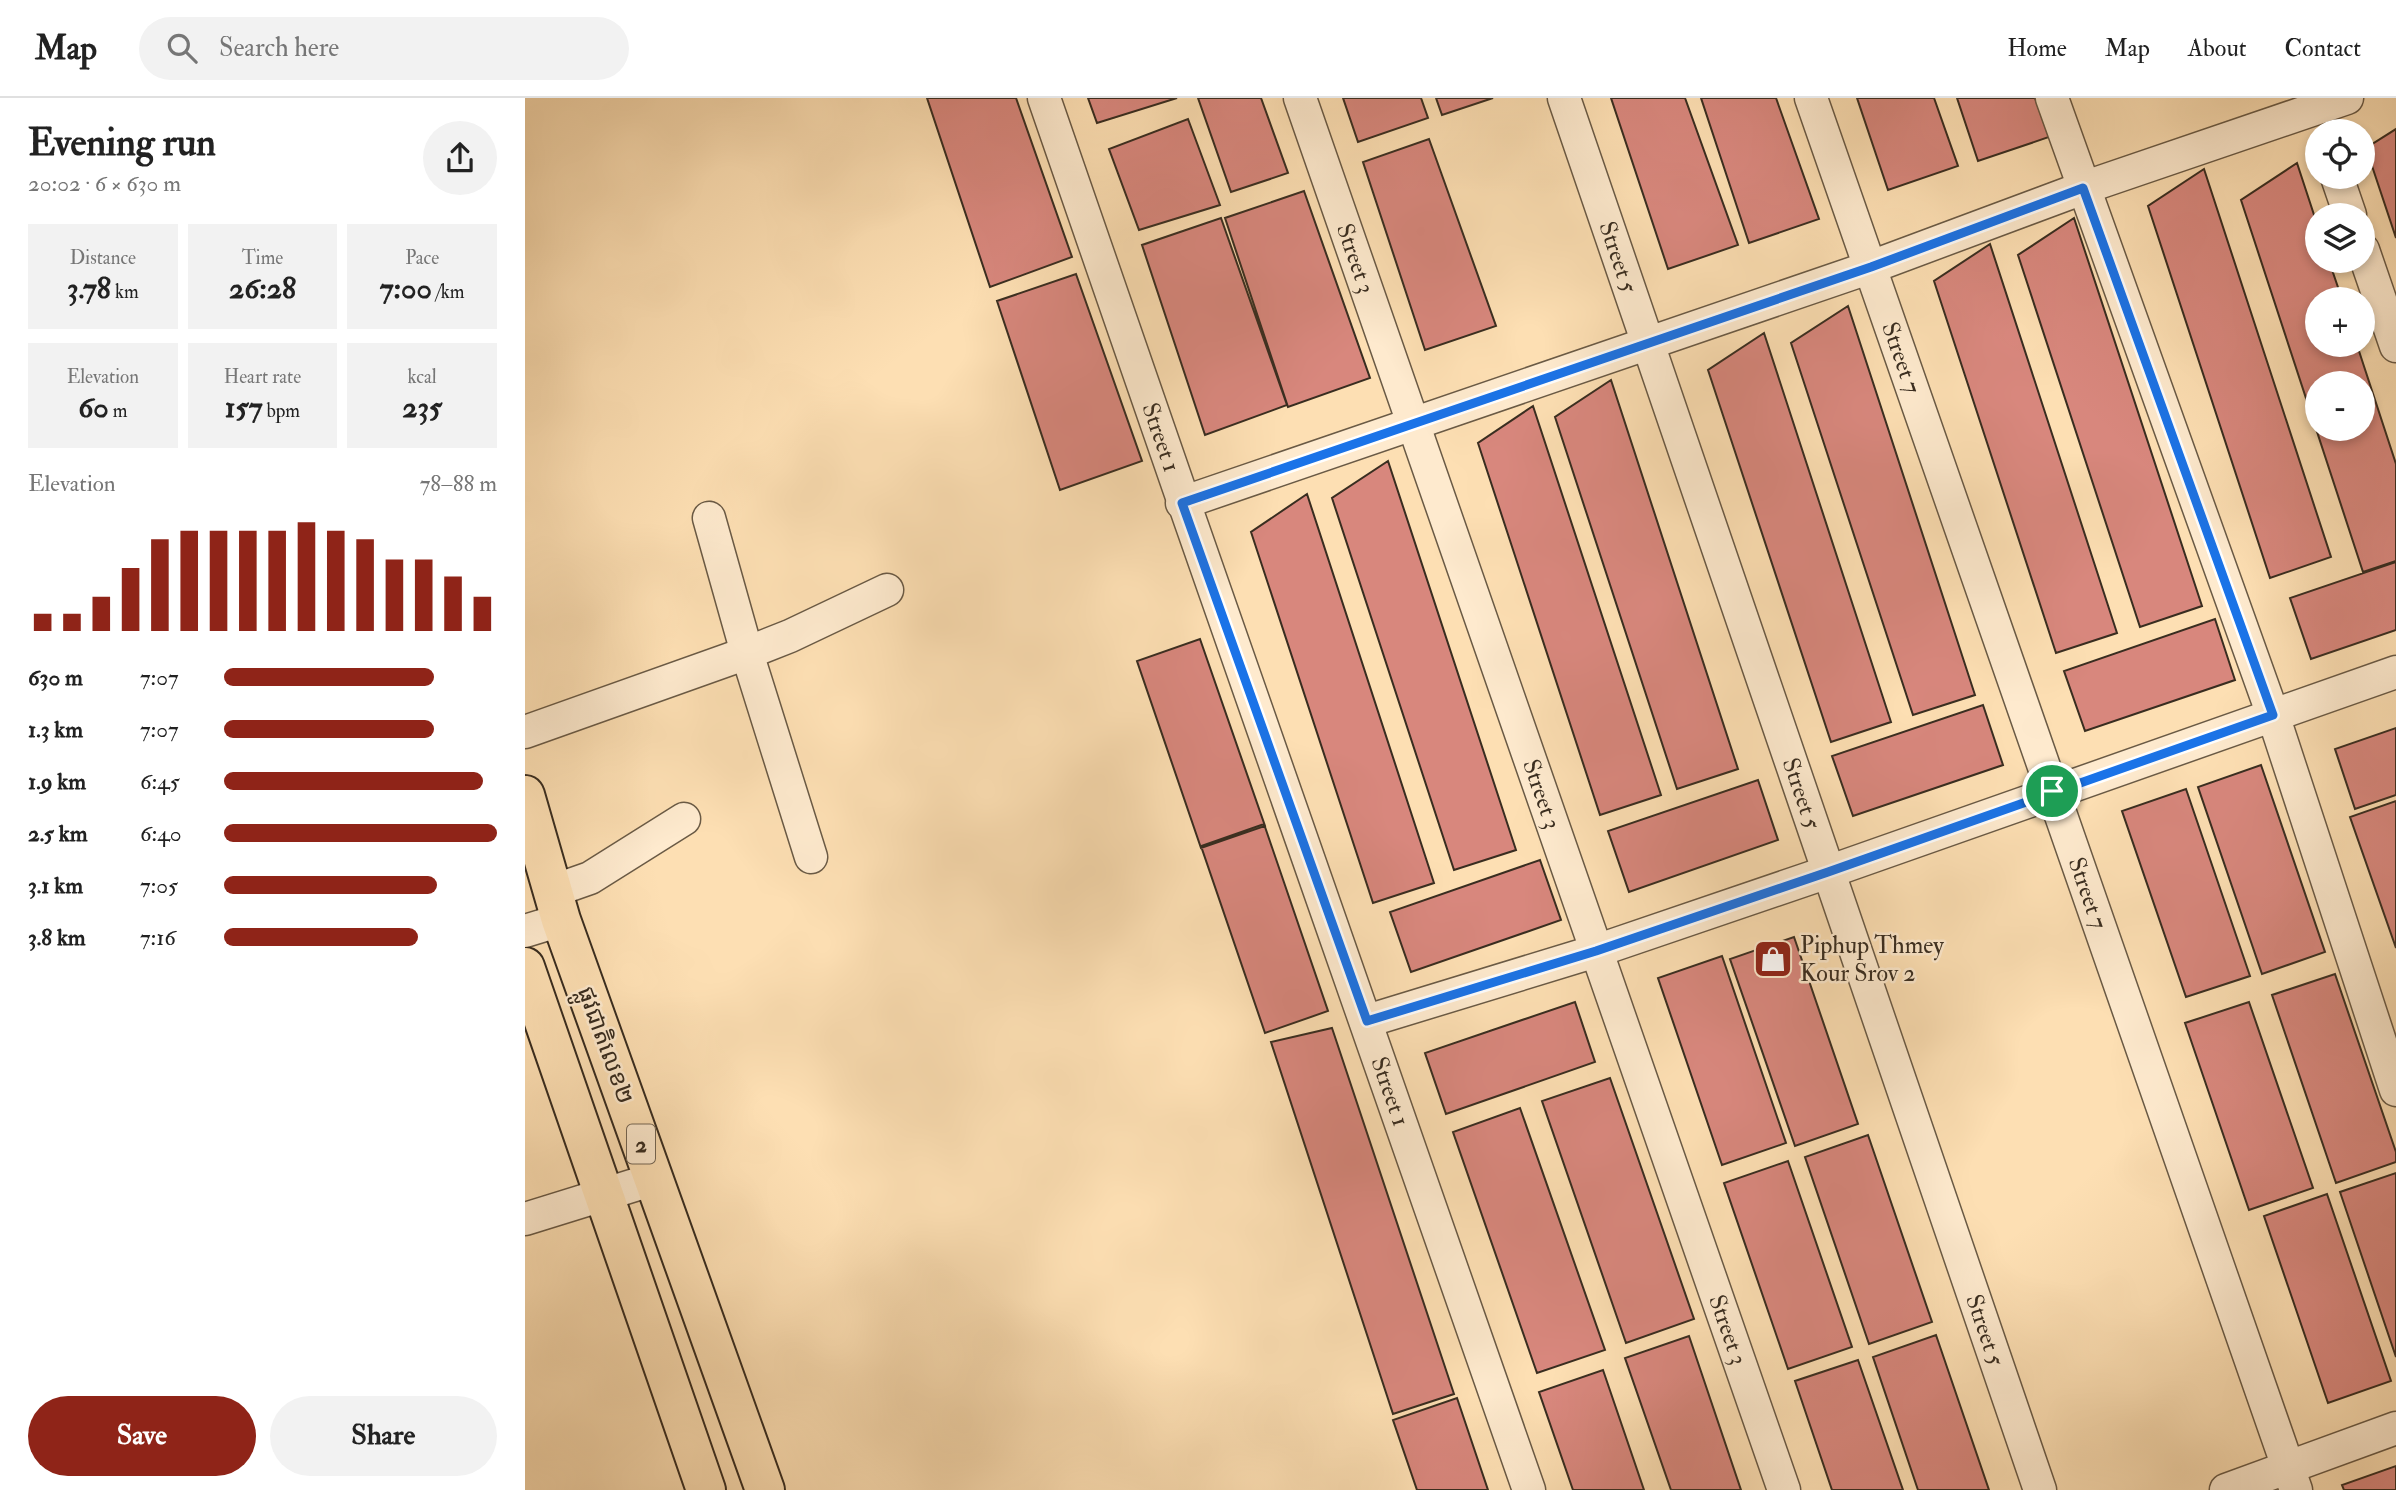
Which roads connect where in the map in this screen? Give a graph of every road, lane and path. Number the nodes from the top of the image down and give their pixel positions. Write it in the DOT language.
graph roads {
  1 [pos="1044,98"];
  2 [pos="1300,98"];
  3 [pos="1564,98"];
  4 [pos="1811,98"];
  5 [pos="2052,98"];
  6 [pos="2347,98"];
  7 [pos="2315,113"];
  8 [pos="2083,188"];
  9 [pos="1871,267"];
  10 [pos="2371,273"];
  11 [pos="1648,344"];
  12 [pos="2396,346"];
  13 [pos="1414,424"];
  14 [pos="1182,503"];
  15 [pos="709,518"];
  16 [pos="887,590"];
  17 [pos="747,653"];
  18 [pos="2396,672"];
  19 [pos="2273,715"];
  20 [pos="525,732"];
  21 [pos="2052,791"];
  22 [pos="525,795"];
  23 [pos="684,819"];
  24 [pos="811,857"];
  25 [pos="1828,872"];
  26 [pos="557,906"];
  27 [pos="525,931"];
  28 [pos="1596,951"];
  29 [pos="525,967"];
  30 [pos="1367,1021"];
  31 [pos="2396,1090"];
  32 [pos="653,1179"];
  33 [pos="603,1195"];
  34 [pos="525,1220"];
  35 [pos="2396,1428"];
  36 [pos="2292,1479"];
  37 [pos="706,1490"];
  38 [pos="765,1490"];
  39 [pos="1529,1490"];
  40 [pos="1784,1490"];
  41 [pos="2040,1490"];
  42 [pos="2226,1490"];
  1 -- 14 [label="street, Street 1"];
  2 -- 13 [label="street, Street 3"];
  3 -- 11 [label="street, Street 5"];
  4 -- 9 [label="street, Street 7"];
  5 -- 8 [label="street"];
  6 -- 7 [label="street"];
  7 -- 8 [label="street"];
  8 -- 9 [label="street"];
  8 -- 19 [label="street"];
  9 -- 11 [label="street"];
  9 -- 21 [label="street, Street 7"];
  10 -- 12 [label="street"];
  11 -- 13 [label="street"];
  11 -- 25 [label="street, Street 5"];
  13 -- 14 [label="street"];
  13 -- 28 [label="street, Street 3"];
  14 -- 30 [label="street, Street 1"];
  15 -- 17 [label="street"];
  16 -- 17 [label="street"];
  17 -- 20 [label="street"];
  17 -- 24 [label="street"];
  18 -- 19 [label="street"];
  19 -- 21 [label="street"];
  19 -- 31 [label="street"];
  21 -- 25 [label="street"];
  21 -- 36 [label="street, Street 7"];
  22 -- 26 [label="highway, ផ្លូវជាតិលេខ២ / 2"];
  23 -- 26 [label="street"];
  25 -- 28 [label="street"];
  25 -- 41 [label="street, Street 5"];
  26 -- 27 [label="street"];
  26 -- 32 [label="highway, ផ្លូវជាតិលេខ២ / 2"];
  28 -- 30 [label="street"];
  28 -- 40 [label="street, Street 3"];
  29 -- 33 [label="highway, ផ្លូវជាតិលេខ២ / 2"];
  30 -- 39 [label="street, Street 1"];
  32 -- 33 [label="street"];
  32 -- 38 [label="highway, ផ្លូវជាតិលេខ២ / 2"];
  33 -- 34 [label="street"];
  33 -- 37 [label="highway, ផ្លូវជាតិលេខ២ / 2"];
  35 -- 36 [label="street"];
  36 -- 42 [label="street"];
}
